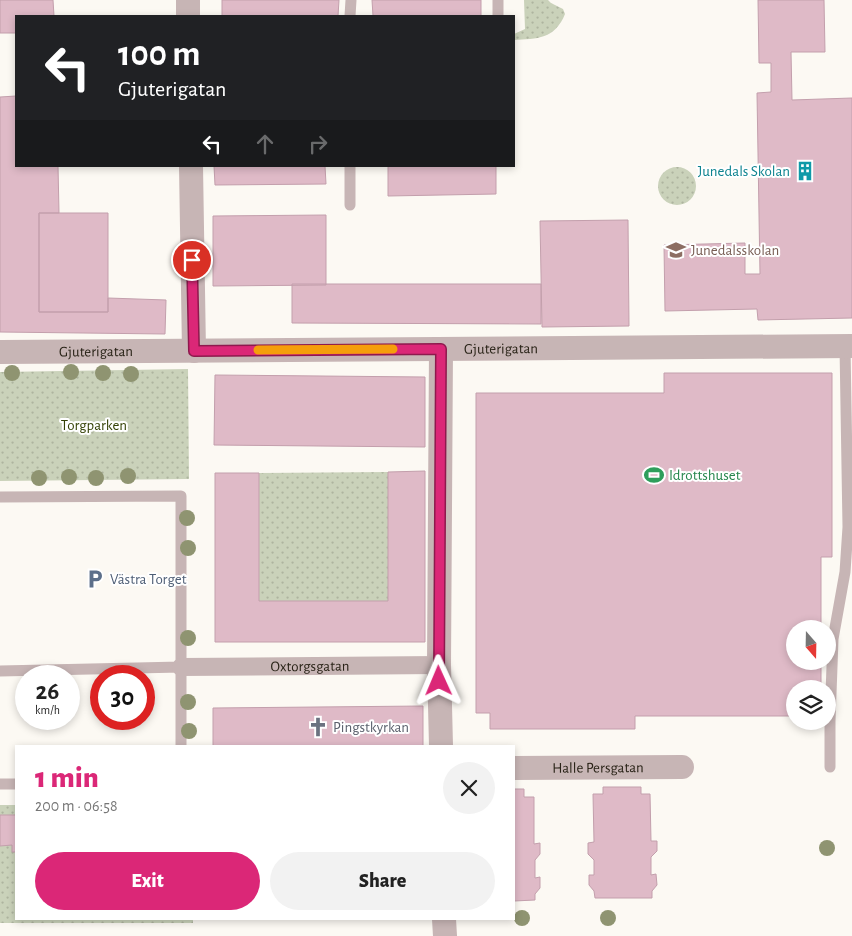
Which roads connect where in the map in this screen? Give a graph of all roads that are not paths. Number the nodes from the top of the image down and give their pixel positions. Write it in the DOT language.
graph roads {
  1 [pos="188,0"];
  2 [pos="351,0"];
  3 [pos="498,0"];
  4 [pos="188,15"];
  5 [pos="350,15"];
  6 [pos="498,15"];
  7 [pos="191,167"];
  8 [pos="350,167"];
  9 [pos="350,205"];
  10 [pos="848,346"];
  11 [pos="441,349"];
  12 [pos="194,351"];
  13 [pos="0,352"];
  14 [pos="0,497"];
  15 [pos="439,665"];
  16 [pos="181,667"];
  17 [pos="0,671"];
  18 [pos="181,745"];
  19 [pos="441,745"];
  20 [pos="682,767"];
  21 [pos="830,767"];
  22 [pos="515,768"];
  23 [pos="0,784"];
  24 [pos="15,784"];
  25 [pos="444,920"];
  26 [pos="445,936"];
  1 -- 4 [label="street"];
  2 -- 5 [label="lane"];
  3 -- 6 [label="lane"];
  7 -- 12 [label="street"];
  8 -- 9 [label="lane"];
  10 -- 11 [label="street, Gjuterigatan"];
  10 -- 21 [label="lane"];
  11 -- 12 [label="street, Gjuterigatan"];
  11 -- 15 [label="street"];
  12 -- 13 [label="street, Gjuterigatan"];
  14 -- 16 [label="lane"];
  15 -- 16 [label="street, Oxtorgsgatan"];
  15 -- 19 [label="street"];
  16 -- 17 [label="lane"];
  16 -- 18 [label="lane"];
  20 -- 22 [label="street, Halle Persgatan"];
  23 -- 24 [label="lane"];
  25 -- 26 [label="street"];
}
